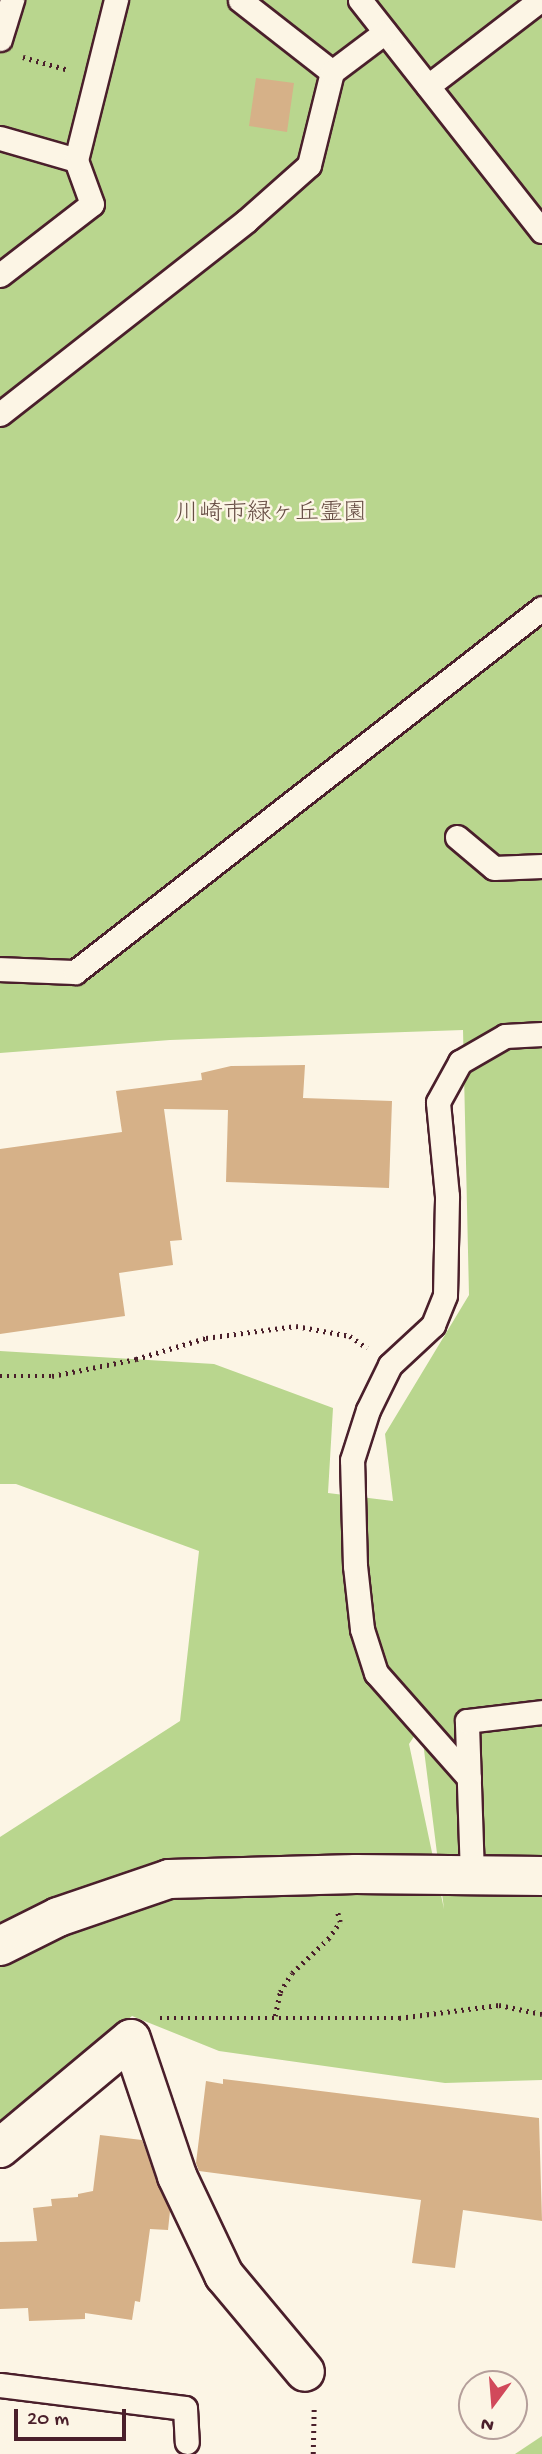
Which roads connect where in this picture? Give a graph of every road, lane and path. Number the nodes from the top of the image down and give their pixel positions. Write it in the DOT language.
graph roads {
  1 [pos="12,0"];
  2 [pos="116,0"];
  3 [pos="240,0"];
  4 [pos="360,0"];
  5 [pos="540,0"];
  6 [pos="385,32"];
  7 [pos="6,47"];
  8 [pos="332,72"];
  9 [pos="96,78"];
  10 [pos="428,86"];
  11 [pos="0,138"];
  12 [pos="76,160"];
  13 [pos="542,231"];
  14 [pos="0,275"];
  15 [pos="0,414"];
  16 [pos="542,608"];
  17 [pos="457,836"];
  18 [pos="542,866"];
  19 [pos="0,969"];
  20 [pos="542,1034"];
  21 [pos="390,1365"];
  22 [pos="0,1376"];
  23 [pos="542,1712"];
  24 [pos="469,1778"];
  25 [pos="472,1875"];
  26 [pos="542,1876"];
  27 [pos="334,1899"];
  28 [pos="0,1946"];
  29 [pos="542,2014"];
  30 [pos="275,2016"];
  31 [pos="131,2039"];
  32 [pos="0,2148"];
  33 [pos="304,2372"];
  34 [pos="0,2385"];
  35 [pos="187,2442"];
  36 [pos="313,2454"];
  1 -- 7 [label="lane"];
  2 -- 9 [label="lane"];
  3 -- 8 [label="lane"];
  4 -- 6 [label="lane"];
  5 -- 10 [label="lane"];
  6 -- 8 [label="lane"];
  6 -- 10 [label="lane"];
  7 -- 9 [label="path"];
  8 -- 15 [label="lane"];
  9 -- 12 [label="lane"];
  10 -- 13 [label="lane"];
  11 -- 12 [label="lane"];
  12 -- 14 [label="lane"];
  16 -- 19 [label="lane"];
  17 -- 18 [label="lane"];
  20 -- 21 [label="lane"];
  21 -- 22 [label="path"];
  21 -- 24 [label="lane"];
  23 -- 24 [label="lane"];
  24 -- 25 [label="lane"];
  25 -- 26 [label="street"];
  25 -- 28 [label="street"];
  27 -- 30 [label="path"];
  29 -- 30 [label="path"];
  30 -- 31 [label="path"];
  31 -- 32 [label="street"];
  31 -- 33 [label="street"];
  33 -- 36 [label="path"];
  34 -- 35 [label="lane"];
}
